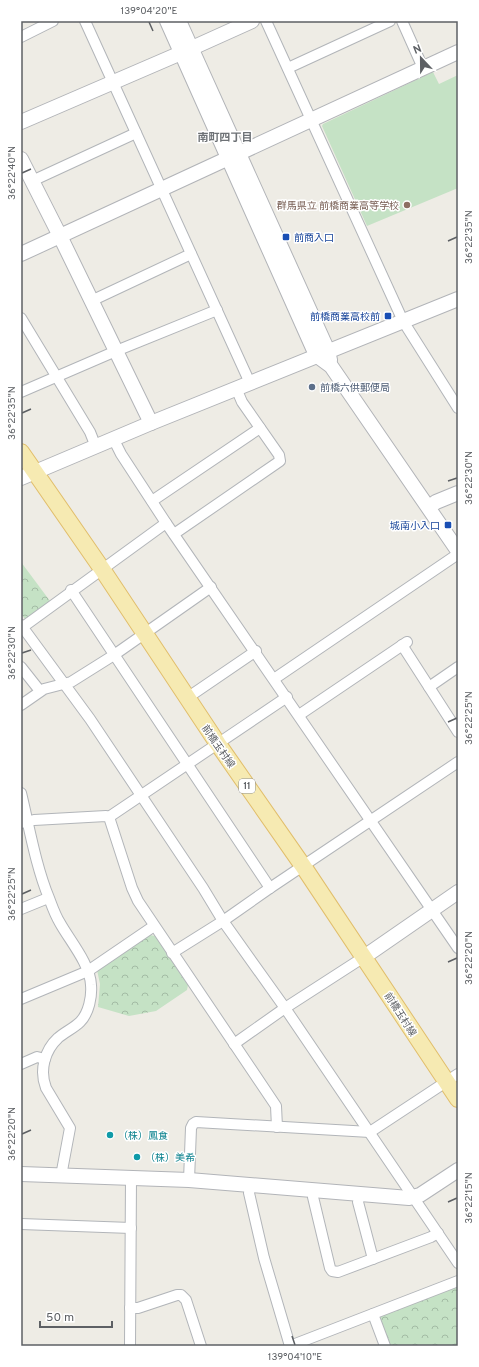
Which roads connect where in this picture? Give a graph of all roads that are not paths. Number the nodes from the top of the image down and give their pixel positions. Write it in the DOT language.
graph roads {
  1 [pos="54,21"];
  2 [pos="85,21"];
  3 [pos="167,21"];
  4 [pos="179,21"];
  5 [pos="252,21"];
  6 [pos="266,21"];
  7 [pos="390,21"];
  8 [pos="402,21"];
  9 [pos="21,37"];
  10 [pos="187,51"];
  11 [pos="458,52"];
  12 [pos="288,68"];
  13 [pos="423,68"];
  14 [pos="113,82"];
  15 [pos="310,120"];
  16 [pos="21,122"];
  17 [pos="136,134"];
  18 [pos="233,156"];
  19 [pos="21,159"];
  20 [pos="32,181"];
  21 [pos="162,189"];
  22 [pos="60,236"];
  23 [pos="21,254"];
  24 [pos="191,254"];
  25 [pos="458,299"];
  26 [pos="91,301"];
  27 [pos="217,310"];
  28 [pos="21,318"];
  29 [pos="403,321"];
  30 [pos="116,351"];
  31 [pos="322,353"];
  32 [pos="56,378"];
  33 [pos="250,383"];
  34 [pos="236,388"];
  35 [pos="21,392"];
  36 [pos="458,408"];
  37 [pos="151,423"];
  38 [pos="260,428"];
  39 [pos="114,440"];
  40 [pos="96,447"];
  41 [pos="21,452"];
  42 [pos="28,476"];
  43 [pos="458,493"];
  44 [pos="152,500"];
  45 [pos="429,507"];
  46 [pos="166,522"];
  47 [pos="174,534"];
  48 [pos="458,551"];
  49 [pos="458,554"];
  50 [pos="102,569"];
  51 [pos="211,587"];
  52 [pos="71,590"];
  53 [pos="22,626"];
  54 [pos="144,634"];
  55 [pos="256,652"];
  56 [pos="114,654"];
  57 [pos="21,667"];
  58 [pos="458,667"];
  59 [pos="274,679"];
  60 [pos="66,684"];
  61 [pos="429,687"];
  62 [pos="40,691"];
  63 [pos="287,697"];
  64 [pos="187,698"];
  65 [pos="21,704"];
  66 [pos="299,716"];
  67 [pos="458,732"];
  68 [pos="218,744"];
  69 [pos="458,762"];
  70 [pos="188,764"];
  71 [pos="21,793"];
  72 [pos="141,795"];
  73 [pos="109,817"];
  74 [pos="370,820"];
  75 [pos="24,822"];
  76 [pos="303,866"];
  77 [pos="270,888"];
  78 [pos="458,892"];
  79 [pos="48,898"];
  80 [pos="21,909"];
  81 [pos="433,910"];
  82 [pos="224,921"];
  83 [pos="154,926"];
  84 [pos="458,948"];
  85 [pos="172,953"];
  86 [pos="364,957"];
  87 [pos="88,971"];
  88 [pos="21,999"];
  89 [pos="285,1008"];
  90 [pos="234,1044"];
  91 [pos="45,1059"];
  92 [pos="21,1064"];
  93 [pos="452,1078"];
  94 [pos="458,1099"];
  95 [pos="277,1127"];
  96 [pos="370,1132"];
  97 [pos="458,1170"];
  98 [pos="21,1174"];
  99 [pos="61,1176"];
  100 [pos="131,1178"];
  101 [pos="189,1180"];
  102 [pos="250,1185"];
  103 [pos="314,1190"];
  104 [pos="360,1194"];
  105 [pos="413,1198"];
  106 [pos="21,1224"];
  107 [pos="131,1228"];
  108 [pos="438,1233"];
  109 [pos="373,1259"];
  110 [pos="458,1263"];
  111 [pos="458,1281"];
  112 [pos="130,1308"];
  113 [pos="373,1314"];
  114 [pos="130,1346"];
  115 [pos="202,1346"];
  116 [pos="290,1346"];
  117 [pos="385,1346"];
  1 -- 9 [label="street"];
  2 -- 14 [label="street"];
  3 -- 10 [label="street"];
  4 -- 10 [label="street"];
  5 -- 10 [label="street"];
  6 -- 12 [label="street"];
  7 -- 12 [label="street"];
  8 -- 13 [label="street"];
  10 -- 14 [label="street"];
  10 -- 18 [label="street"];
  11 -- 13 [label="street"];
  12 -- 15 [label="street"];
  13 -- 15 [label="street"];
  14 -- 16 [label="street"];
  14 -- 17 [label="street"];
  15 -- 18 [label="street"];
  15 -- 29 [label="street"];
  17 -- 20 [label="street"];
  17 -- 21 [label="street"];
  18 -- 21 [label="street"];
  18 -- 31 [label="street"];
  19 -- 20 [label="street"];
  20 -- 22 [label="street"];
  21 -- 22 [label="street"];
  21 -- 24 [label="street"];
  22 -- 23 [label="street"];
  22 -- 26 [label="street"];
  24 -- 26 [label="street"];
  24 -- 27 [label="street"];
  25 -- 29 [label="street"];
  26 -- 30 [label="street"];
  27 -- 30 [label="street"];
  27 -- 33 [label="street"];
  28 -- 32 [label="street"];
  29 -- 31 [label="street"];
  29 -- 36 [label="street"];
  30 -- 32 [label="street"];
  30 -- 37 [label="street"];
  31 -- 33 [label="street"];
  31 -- 45 [label="street"];
  32 -- 35 [label="street"];
  32 -- 40 [label="street"];
  33 -- 34 [label="street"];
  34 -- 37 [label="street"];
  34 -- 38 [label="street"];
  37 -- 39 [label="street"];
  38 -- 44 [label="street"];
  38 -- 47 [label="street"];
  39 -- 40 [label="street"];
  39 -- 44 [label="street"];
  40 -- 42 [label="street"];
  41 -- 42 [label="main road, 前橋玉村線 / 11"];
  42 -- 50 [label="main road, 前橋玉村線 / 11"];
  43 -- 45 [label="street"];
  44 -- 46 [label="street"];
  45 -- 48 [label="street"];
  46 -- 47 [label="street"];
  46 -- 50 [label="street"];
  47 -- 51 [label="street"];
  49 -- 59 [label="street"];
  50 -- 52 [label="street"];
  50 -- 54 [label="main road, 前橋玉村線 / 11"];
  51 -- 54 [label="street"];
  51 -- 55 [label="street"];
  52 -- 53 [label="street"];
  52 -- 56 [label="street"];
  53 -- 60 [label="street"];
  54 -- 56 [label="street"];
  54 -- 64 [label="main road, 前橋玉村線 / 11"];
  55 -- 59 [label="street"];
  55 -- 64 [label="street"];
  56 -- 60 [label="street"];
  56 -- 70 [label="street"];
  57 -- 62 [label="street"];
  58 -- 61 [label="street"];
  59 -- 63 [label="street"];
  60 -- 62 [label="street"];
  60 -- 72 [label="street"];
  61 -- 66 [label="street"];
  61 -- 67 [label="street"];
  62 -- 65 [label="street"];
  63 -- 66 [label="street"];
  63 -- 68 [label="street"];
  64 -- 68 [label="main road, 前橋玉村線 / 11"];
  66 -- 74 [label="street"];
  68 -- 70 [label="street"];
  68 -- 76 [label="main road, 前橋玉村線 / 11"];
  69 -- 74 [label="street"];
  70 -- 72 [label="street"];
  70 -- 77 [label="street"];
  71 -- 75 [label="street"];
  72 -- 73 [label="street"];
  72 -- 82 [label="street"];
  73 -- 75 [label="street"];
  73 -- 83 [label="street"];
  74 -- 76 [label="street"];
  74 -- 81 [label="street"];
  75 -- 79 [label="street"];
  76 -- 77 [label="street"];
  76 -- 86 [label="main road, 前橋玉村線 / 11"];
  77 -- 82 [label="street"];
  78 -- 81 [label="street"];
  79 -- 80 [label="street"];
  79 -- 87 [label="street"];
  81 -- 84 [label="street"];
  81 -- 86 [label="street"];
  82 -- 85 [label="street"];
  82 -- 89 [label="street"];
  83 -- 85 [label="street"];
  83 -- 87 [label="street"];
  85 -- 90 [label="street"];
  86 -- 89 [label="street"];
  86 -- 93 [label="main road, 前橋玉村線 / 11"];
  87 -- 88 [label="street"];
  87 -- 91 [label="street"];
  89 -- 90 [label="street"];
  89 -- 96 [label="street"];
  90 -- 95 [label="street"];
  91 -- 92 [label="street"];
  91 -- 99 [label="street"];
  93 -- 94 [label="main road, 前橋玉村線 / 11"];
  93 -- 96 [label="street"];
  95 -- 96 [label="street"];
  95 -- 101 [label="street"];
  96 -- 105 [label="street"];
  97 -- 105 [label="street"];
  98 -- 99 [label="street"];
  99 -- 100 [label="street"];
  100 -- 101 [label="street"];
  100 -- 107 [label="street"];
  101 -- 102 [label="street"];
  102 -- 103 [label="street"];
  102 -- 116 [label="street"];
  103 -- 104 [label="street"];
  103 -- 109 [label="street"];
  104 -- 105 [label="street"];
  104 -- 109 [label="street"];
  105 -- 108 [label="street"];
  106 -- 107 [label="street"];
  107 -- 112 [label="street"];
  108 -- 109 [label="street"];
  108 -- 110 [label="street"];
  111 -- 113 [label="street"];
  112 -- 114 [label="street"];
  112 -- 115 [label="street"];
  113 -- 116 [label="street"];
  113 -- 117 [label="street"];
}
